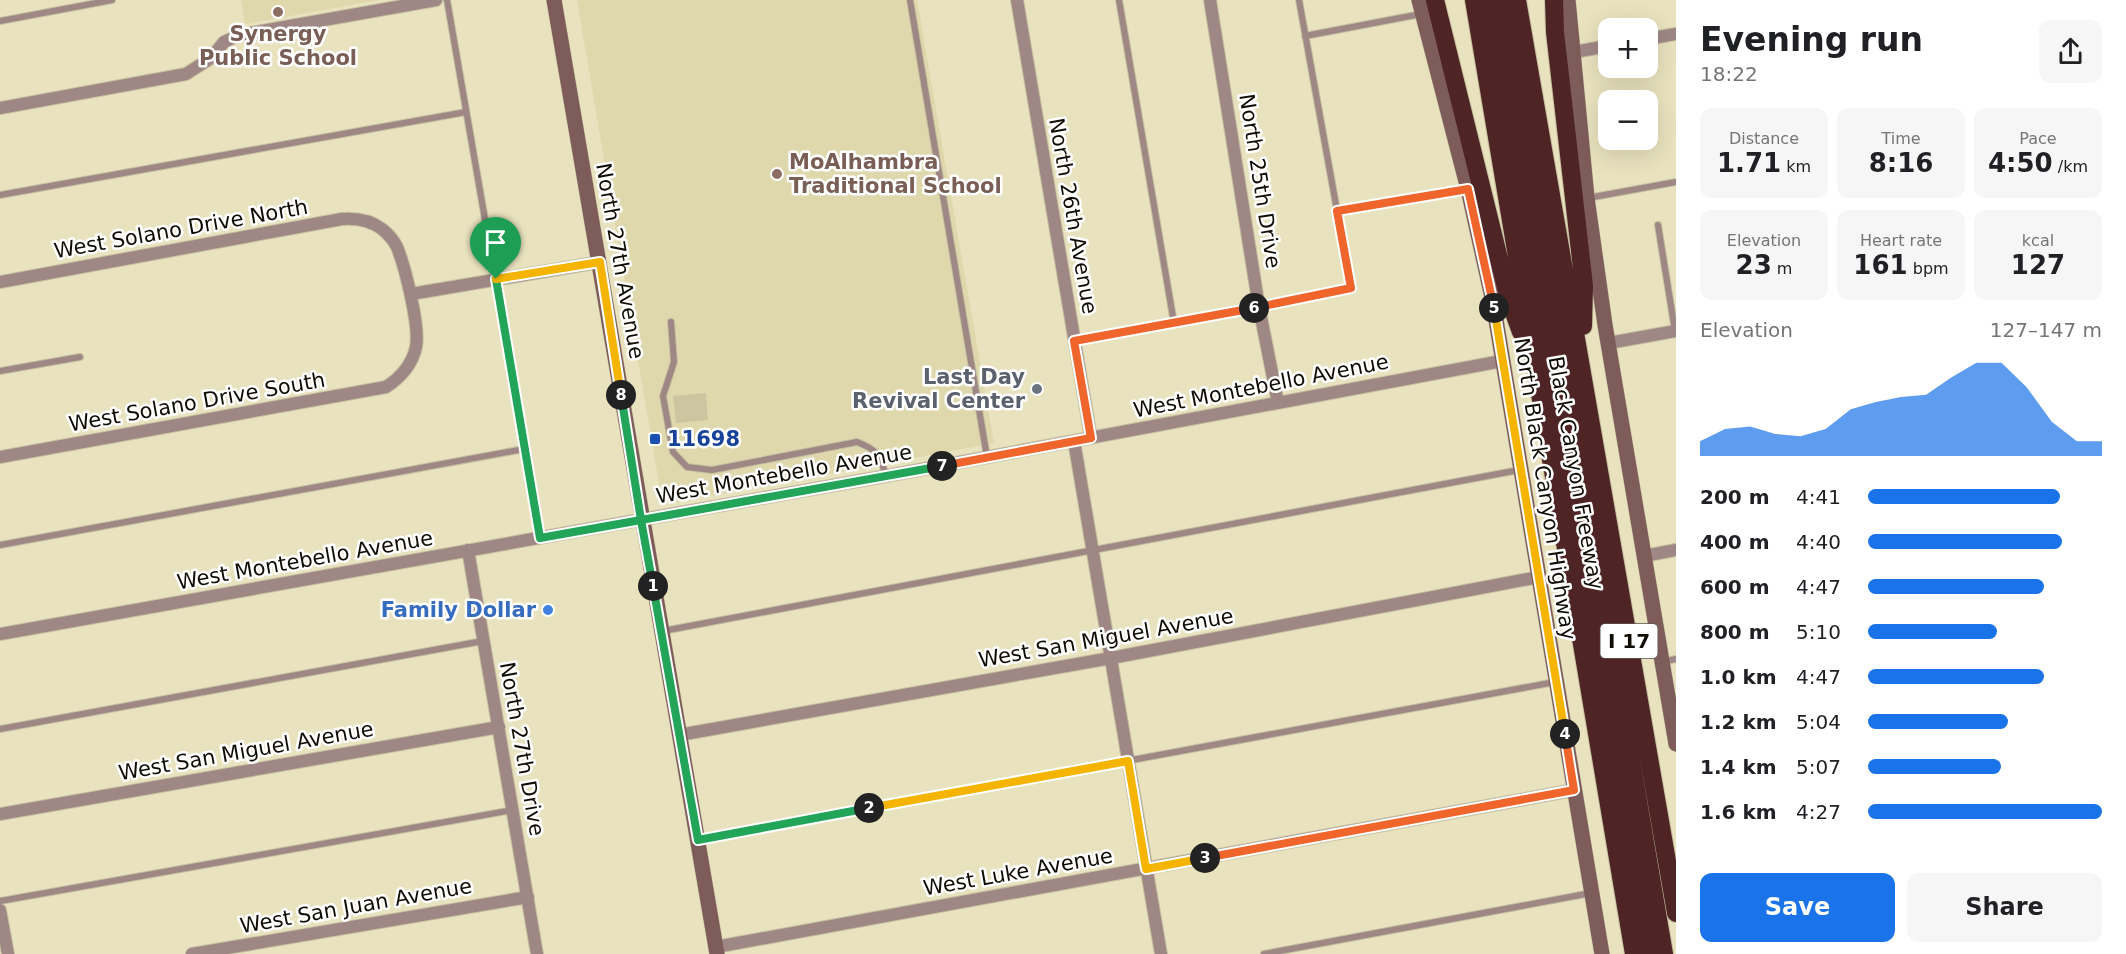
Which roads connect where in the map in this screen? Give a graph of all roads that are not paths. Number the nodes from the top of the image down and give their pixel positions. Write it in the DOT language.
graph roads {
  1 [pos="112,0"];
  2 [pos="436,0"];
  3 [pos="447,0"];
  4 [pos="554,0"];
  5 [pos="910,0"];
  6 [pos="1017,0"];
  7 [pos="1119,0"];
  8 [pos="1210,0"];
  9 [pos="1299,0"];
  10 [pos="1435,0"];
  11 [pos="1474,0"];
  12 [pos="1489,0"];
  13 [pos="1502,0"];
  14 [pos="1517,0"];
  15 [pos="1554,0"];
  16 [pos="1568,0"];
  17 [pos="1420,7"];
  18 [pos="0,21"];
  19 [pos="1676,34"];
  20 [pos="1305,36"];
  21 [pos="1658,37"];
  22 [pos="1598,48"];
  23 [pos="1574,52"];
  24 [pos="0,108"];
  25 [pos="466,112"];
  26 [pos="1676,182"];
  27 [pos="1468,189"];
  28 [pos="0,195"];
  29 [pos="1587,198"];
  30 [pos="1337,211"];
  31 [pos="1658,225"];
  32 [pos="600,262"];
  33 [pos="496,279"];
  34 [pos="0,282"];
  35 [pos="411,294"];
  36 [pos="1259,307"];
  37 [pos="671,322"];
  38 [pos="1174,323"];
  39 [pos="1676,332"];
  40 [pos="1074,341"];
  41 [pos="1609,343"];
  42 [pos="80,357"];
  43 [pos="1502,361"];
  44 [pos="1582,369"];
  45 [pos="0,371"];
  46 [pos="1538,376"];
  47 [pos="1278,403"];
  48 [pos="1091,438"];
  49 [pos="1074,441"];
  50 [pos="524,449"];
  51 [pos="0,458"];
  52 [pos="987,458"];
  53 [pos="1520,470"];
  54 [pos="886,476"];
  55 [pos="641,520"];
  56 [pos="540,538"];
  57 [pos="0,545"];
  58 [pos="468,550"];
  59 [pos="1676,550"];
  60 [pos="1092,551"];
  61 [pos="1644,556"];
  62 [pos="1539,578"];
  63 [pos="661,631"];
  64 [pos="0,634"];
  65 [pos="483,641"];
  66 [pos="1111,658"];
  67 [pos="1669,660"];
  68 [pos="1556,682"];
  69 [pos="499,727"];
  70 [pos="0,729"];
  71 [pos="679,735"];
  72 [pos="1676,744"];
  73 [pos="1128,761"];
  74 [pos="1574,790"];
  75 [pos="513,810"];
  76 [pos="0,814"];
  77 [pos="698,840"];
  78 [pos="1146,869"];
  79 [pos="1591,893"];
  80 [pos="528,897"];
  81 [pos="0,901"];
  82 [pos="0,910"];
  83 [pos="1676,913"];
  84 [pos="716,951"];
  85 [pos="8,954"];
  86 [pos="192,954"];
  87 [pos="537,954"];
  88 [pos="1161,954"];
  89 [pos="1264,954"];
  90 [pos="1602,954"];
  91 [pos="1634,954"];
  92 [pos="1651,954"];
  93 [pos="1664,954"];
  1 -- 18 [label="lane"];
  2 -- 24 [label="street"];
  3 -- 25 [label="lane"];
  4 -- 32 [label="main road, North 27th Avenue"];
  5 -- 52 [label="lane"];
  6 -- 40 [label="street, North 26th Avenue"];
  7 -- 38 [label="lane"];
  8 -- 36 [label="street, North 25th Drive"];
  9 -- 20 [label="lane"];
  10 -- 46 [label="highway"];
  11 -- 46 [label="highway, Black Canyon Freeway / I 17"];
  12 -- 92 [label="highway"];
  13 -- 93 [label="highway"];
  14 -- 44 [label="highway, Black Canyon Freeway / I 17"];
  15 -- 44 [label="highway"];
  16 -- 23 [label="main road"];
  17 -- 20 [label="lane"];
  17 -- 27 [label="main road, North Black Canyon Highway"];
  19 -- 21 [label="street"];
  20 -- 30 [label="lane"];
  22 -- 23 [label="street"];
  23 -- 29 [label="main road"];
  25 -- 28 [label="lane"];
  25 -- 33 [label="lane"];
  26 -- 29 [label="lane"];
  27 -- 30 [label="lane"];
  27 -- 43 [label="main road, North Black Canyon Highway"];
  29 -- 41 [label="main road"];
  30 -- 36 [label="lane"];
  31 -- 39 [label="lane"];
  32 -- 33 [label="street"];
  32 -- 55 [label="main road, North 27th Avenue"];
  33 -- 35 [label="street"];
  33 -- 50 [label="lane"];
  34 -- 35 [label="street, West Solano Drive North"];
  35 -- 51 [label="street, West Solano Drive South"];
  36 -- 38 [label="lane"];
  36 -- 47 [label="street, North 25th Drive"];
  37 -- 54 [label="lane"];
  38 -- 40 [label="lane"];
  39 -- 41 [label="street"];
  40 -- 48 [label="street, North 26th Avenue"];
  41 -- 61 [label="main road"];
  42 -- 45 [label="lane"];
  43 -- 47 [label="street, West Montebello Avenue"];
  43 -- 53 [label="main road, North Black Canyon Highway"];
  44 -- 83 [label="highway, Black Canyon Freeway / I 17"];
  46 -- 91 [label="highway, Black Canyon Freeway / I 17"];
  47 -- 48 [label="street, West Montebello Avenue"];
  48 -- 49 [label="street, West Montebello Avenue"];
  49 -- 52 [label="street, West Montebello Avenue"];
  49 -- 60 [label="street"];
  50 -- 56 [label="lane"];
  50 -- 57 [label="lane"];
  52 -- 54 [label="street, West Montebello Avenue"];
  53 -- 60 [label="lane"];
  53 -- 62 [label="main road, North Black Canyon Highway"];
  54 -- 55 [label="street, West Montebello Avenue"];
  55 -- 56 [label="street, West Montebello Avenue"];
  55 -- 63 [label="main road, North 27th Avenue"];
  56 -- 58 [label="street, West Montebello Avenue"];
  58 -- 64 [label="street, West Montebello Avenue"];
  58 -- 65 [label="street, North 27th Drive"];
  59 -- 61 [label="street"];
  60 -- 63 [label="lane"];
  60 -- 66 [label="street"];
  61 -- 67 [label="main road"];
  62 -- 66 [label="street, West San Miguel Avenue"];
  62 -- 68 [label="main road, North Black Canyon Highway"];
  63 -- 71 [label="main road, North 27th Avenue"];
  65 -- 69 [label="street, North 27th Drive"];
  65 -- 70 [label="lane"];
  66 -- 71 [label="street, West San Miguel Avenue"];
  66 -- 73 [label="street"];
  67 -- 72 [label="main road"];
  68 -- 73 [label="lane"];
  68 -- 74 [label="main road, North Black Canyon Highway"];
  69 -- 75 [label="street, North 27th Drive"];
  69 -- 76 [label="street, West San Miguel Avenue"];
  71 -- 77 [label="main road, North 27th Avenue"];
  73 -- 77 [label="lane"];
  73 -- 78 [label="street"];
  74 -- 78 [label="street, West Luke Avenue"];
  74 -- 79 [label="main road, North Black Canyon Highway"];
  75 -- 80 [label="street, North 27th Drive"];
  75 -- 81 [label="lane"];
  77 -- 84 [label="main road, North 27th Avenue"];
  78 -- 84 [label="street, West Luke Avenue"];
  78 -- 88 [label="street"];
  79 -- 89 [label="lane"];
  79 -- 90 [label="main road, North Black Canyon Highway"];
  80 -- 86 [label="street, West San Juan Avenue"];
  80 -- 87 [label="street, North 27th Drive"];
  82 -- 85 [label="street"];
}
